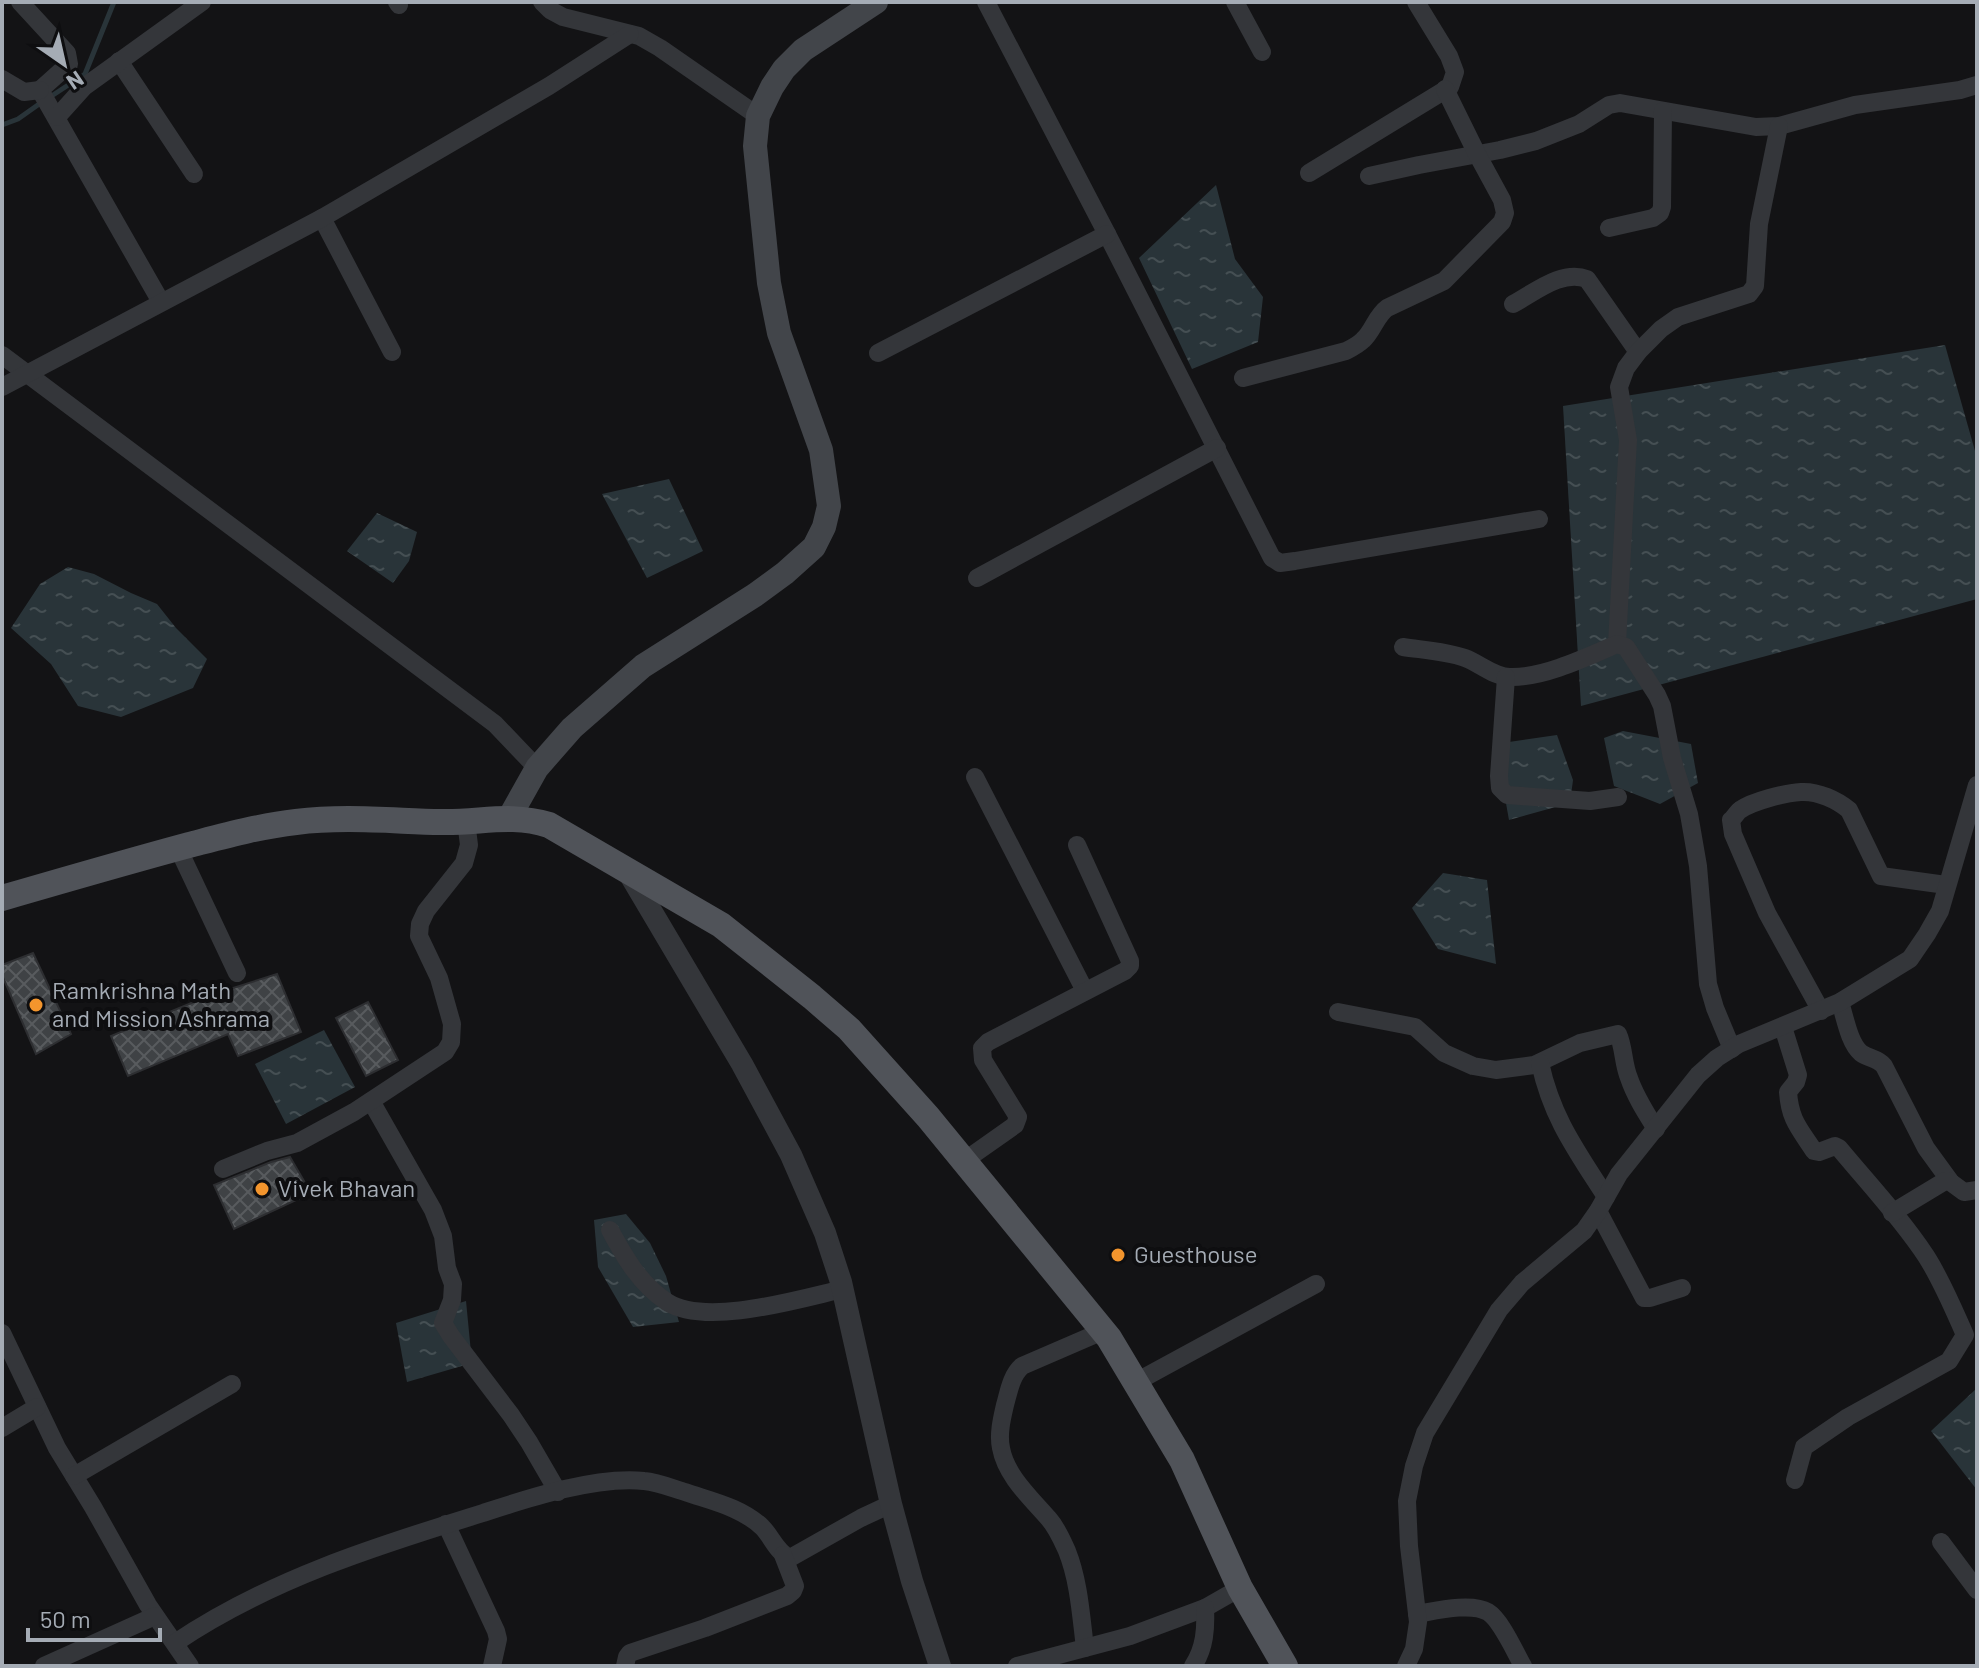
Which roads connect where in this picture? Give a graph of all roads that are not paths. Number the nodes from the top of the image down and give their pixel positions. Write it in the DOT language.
graph roads {
  1 [pos="20,2"];
  2 [pos="202,2"];
  3 [pos="542,2"];
  4 [pos="876,2"];
  5 [pos="986,2"];
  6 [pos="1235,2"];
  7 [pos="1416,2"];
  8 [pos="630,34"];
  9 [pos="1262,52"];
  10 [pos="119,61"];
  11 [pos="2,79"];
  12 [pos="1977,85"];
  13 [pos="1445,89"];
  14 [pos="42,93"];
  15 [pos="1663,111"];
  16 [pos="56,115"];
  17 [pos="758,116"];
  18 [pos="1779,126"];
  19 [pos="1477,154"];
  20 [pos="1309,173"];
  21 [pos="194,174"];
  22 [pos="1369,176"];
  23 [pos="322,218"];
  24 [pos="1609,228"];
  25 [pos="1107,234"];
  26 [pos="161,302"];
  27 [pos="1513,304"];
  28 [pos="392,352"];
  29 [pos="1638,352"];
  30 [pos="878,353"];
  31 [pos="2,355"];
  32 [pos="26,374"];
  33 [pos="1243,378"];
  34 [pos="2,387"];
  35 [pos="1217,448"];
  36 [pos="1539,519"];
  37 [pos="977,578"];
  38 [pos="1617,644"];
  39 [pos="1403,647"];
  40 [pos="1506,677"];
  41 [pos="537,768"];
  42 [pos="975,777"];
  43 [pos="1977,785"];
  44 [pos="1618,797"];
  45 [pos="509,818"];
  46 [pos="466,821"];
  47 [pos="1077,845"];
  48 [pos="178,848"];
  49 [pos="627,870"];
  50 [pos="1946,885"];
  51 [pos="2,898"];
  52 [pos="237,973"];
  53 [pos="1085,991"];
  54 [pos="1840,1002"];
  55 [pos="1821,1011"];
  56 [pos="1338,1012"];
  57 [pos="1783,1027"];
  58 [pos="1732,1049"];
  59 [pos="1540,1063"];
  60 [pos="371,1101"];
  61 [pos="1656,1129"];
  62 [pos="964,1161"];
  63 [pos="223,1169"];
  64 [pos="1964,1188"];
  65 [pos="1602,1204"];
  66 [pos="1977,1208"];
  67 [pos="1892,1213"];
  68 [pos="610,1230"];
  69 [pos="1316,1284"];
  70 [pos="1682,1288"];
  71 [pos="843,1289"];
  72 [pos="1103,1331"];
  73 [pos="2,1333"];
  74 [pos="1136,1382"];
  75 [pos="232,1384"];
  76 [pos="37,1407"];
  77 [pos="2,1428"];
  78 [pos="74,1476"];
  79 [pos="1795,1480"];
  80 [pos="558,1492"];
  81 [pos="891,1504"];
  82 [pos="446,1524"];
  83 [pos="1941,1542"];
  84 [pos="783,1555"];
  85 [pos="1240,1588"];
  86 [pos="1977,1590"];
  87 [pos="1205,1608"];
  88 [pos="1417,1614"];
  89 [pos="155,1616"];
  90 [pos="175,1643"];
  91 [pos="1085,1648"];
  92 [pos="44,1666"];
  93 [pos="190,1666"];
  94 [pos="492,1666"];
  95 [pos="625,1666"];
  96 [pos="940,1666"];
  97 [pos="1017,1666"];
  98 [pos="1193,1666"];
  99 [pos="1285,1666"];
  100 [pos="1406,1666"];
  101 [pos="1523,1666"];
  1 -- 14 [label="street"];
  2 -- 10 [label="street"];
  3 -- 8 [label="street"];
  4 -- 17 [label="main road"];
  5 -- 25 [label="street"];
  6 -- 9 [label="street"];
  7 -- 13 [label="street"];
  8 -- 17 [label="street"];
  8 -- 23 [label="street"];
  10 -- 16 [label="street"];
  10 -- 21 [label="street"];
  11 -- 14 [label="street"];
  12 -- 18 [label="street"];
  13 -- 19 [label="street"];
  13 -- 20 [label="street"];
  14 -- 16 [label="street"];
  15 -- 18 [label="street"];
  15 -- 19 [label="street"];
  15 -- 24 [label="street"];
  16 -- 26 [label="street"];
  17 -- 41 [label="main road"];
  18 -- 29 [label="street"];
  19 -- 22 [label="street"];
  19 -- 33 [label="street"];
  23 -- 26 [label="street"];
  23 -- 28 [label="street"];
  25 -- 30 [label="street"];
  25 -- 35 [label="street"];
  26 -- 32 [label="street"];
  27 -- 29 [label="street"];
  29 -- 38 [label="street"];
  31 -- 32 [label="street"];
  32 -- 34 [label="street"];
  32 -- 41 [label="street"];
  35 -- 36 [label="street"];
  35 -- 37 [label="street"];
  38 -- 40 [label="street"];
  38 -- 58 [label="street"];
  39 -- 40 [label="street"];
  40 -- 44 [label="street"];
  41 -- 45 [label="main road"];
  42 -- 53 [label="street"];
  43 -- 50 [label="street"];
  45 -- 46 [label="main road"];
  45 -- 49 [label="main road"];
  46 -- 48 [label="main road"];
  46 -- 60 [label="street"];
  47 -- 53 [label="street"];
  48 -- 51 [label="main road"];
  48 -- 52 [label="street"];
  49 -- 62 [label="main road"];
  49 -- 71 [label="street"];
  50 -- 54 [label="street"];
  50 -- 55 [label="street"];
  53 -- 62 [label="street"];
  54 -- 55 [label="street"];
  54 -- 64 [label="street"];
  55 -- 57 [label="street"];
  56 -- 59 [label="street"];
  57 -- 58 [label="street"];
  57 -- 67 [label="street"];
  58 -- 61 [label="street"];
  59 -- 61 [label="street"];
  59 -- 65 [label="street"];
  60 -- 63 [label="street"];
  60 -- 80 [label="street"];
  61 -- 65 [label="street"];
  62 -- 72 [label="main road"];
  64 -- 66 [label="street"];
  64 -- 67 [label="street"];
  65 -- 70 [label="street"];
  65 -- 88 [label="street"];
  67 -- 79 [label="street"];
  68 -- 71 [label="street"];
  69 -- 74 [label="street"];
  71 -- 81 [label="street"];
  72 -- 74 [label="main road"];
  72 -- 91 [label="street"];
  73 -- 76 [label="street"];
  74 -- 85 [label="main road"];
  75 -- 78 [label="street"];
  76 -- 77 [label="street"];
  76 -- 78 [label="street"];
  78 -- 89 [label="street"];
  80 -- 82 [label="street"];
  80 -- 84 [label="street"];
  81 -- 84 [label="street"];
  81 -- 96 [label="street"];
  82 -- 90 [label="street"];
  82 -- 94 [label="street"];
  83 -- 86 [label="street"];
  84 -- 95 [label="street"];
  85 -- 87 [label="street"];
  85 -- 99 [label="main road"];
  87 -- 91 [label="street"];
  87 -- 98 [label="street"];
  88 -- 100 [label="street"];
  88 -- 101 [label="street"];
  89 -- 90 [label="street"];
  89 -- 92 [label="street"];
  90 -- 93 [label="street"];
  91 -- 97 [label="street"];
}
